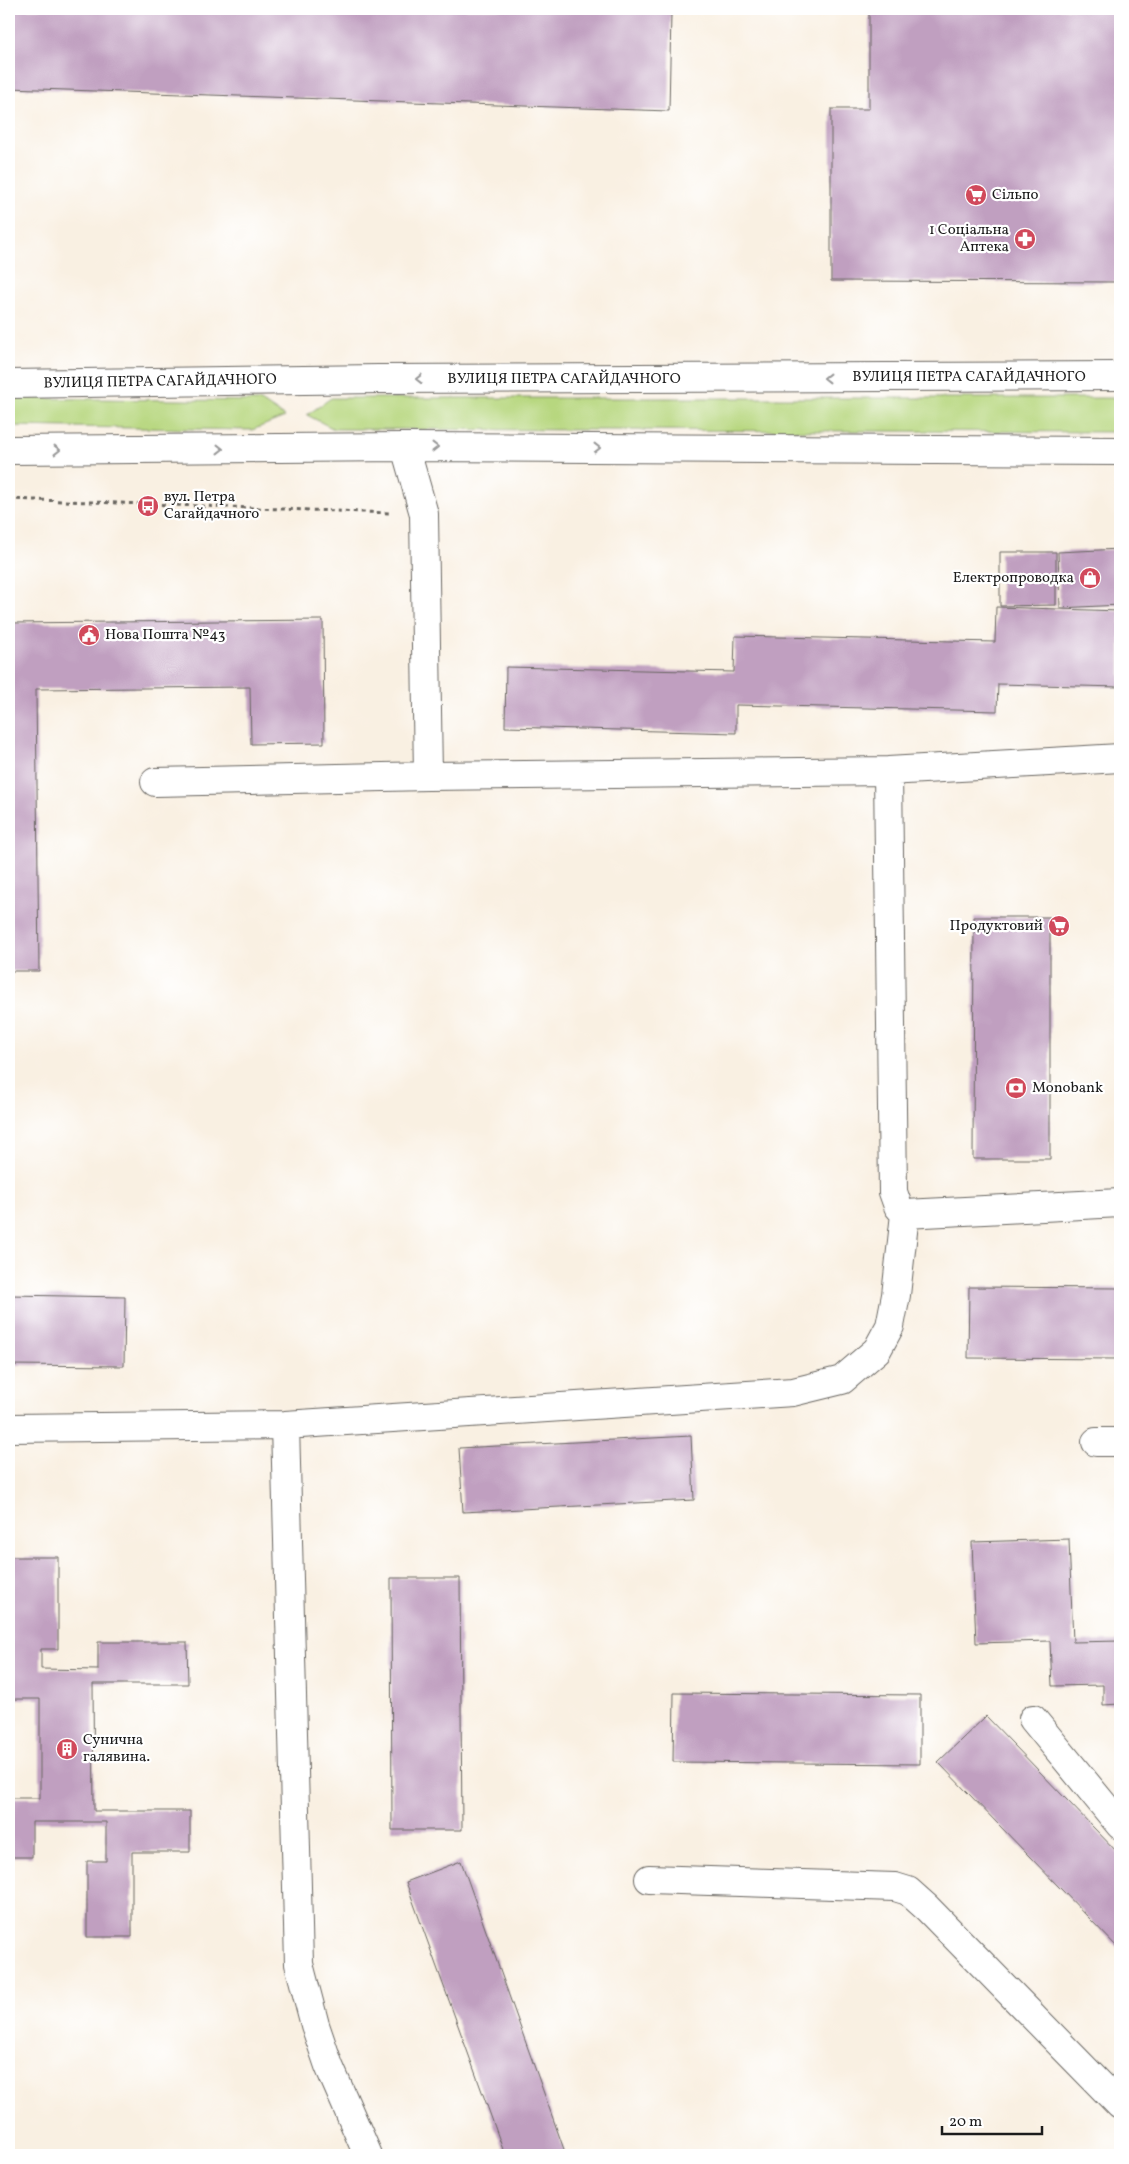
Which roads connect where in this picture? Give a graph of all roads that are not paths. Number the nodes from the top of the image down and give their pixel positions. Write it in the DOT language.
graph roads {
  1 [pos="1120,376"];
  2 [pos="9,384"];
  3 [pos="405,447"];
  4 [pos="9,450"];
  5 [pos="1120,451"];
  6 [pos="1120,758"];
  7 [pos="888,771"];
  8 [pos="428,776"];
  9 [pos="155,782"];
  10 [pos="1120,1203"];
  11 [pos="905,1214"];
  12 [pos="285,1425"];
  13 [pos="9,1428"];
  14 [pos="1033,1719"];
  15 [pos="1120,1826"];
  16 [pos="649,1879"];
  17 [pos="1120,2105"];
  18 [pos="368,2155"];
  1 -- 2 [label="street, ВУЛИЦЯ ПЕТРА САГАЙДАЧНОГО, one-way"];
  4 -- 3 [label="street, one-way"];
  3 -- 5 [label="street, one-way"];
  3 -- 8 [label="street"];
  6 -- 7 [label="street"];
  7 -- 8 [label="street"];
  7 -- 11 [label="street"];
  8 -- 9 [label="street"];
  10 -- 11 [label="street"];
  11 -- 12 [label="street"];
  12 -- 13 [label="street"];
  12 -- 18 [label="street"];
  14 -- 15 [label="street"];
  16 -- 17 [label="street"];
}
